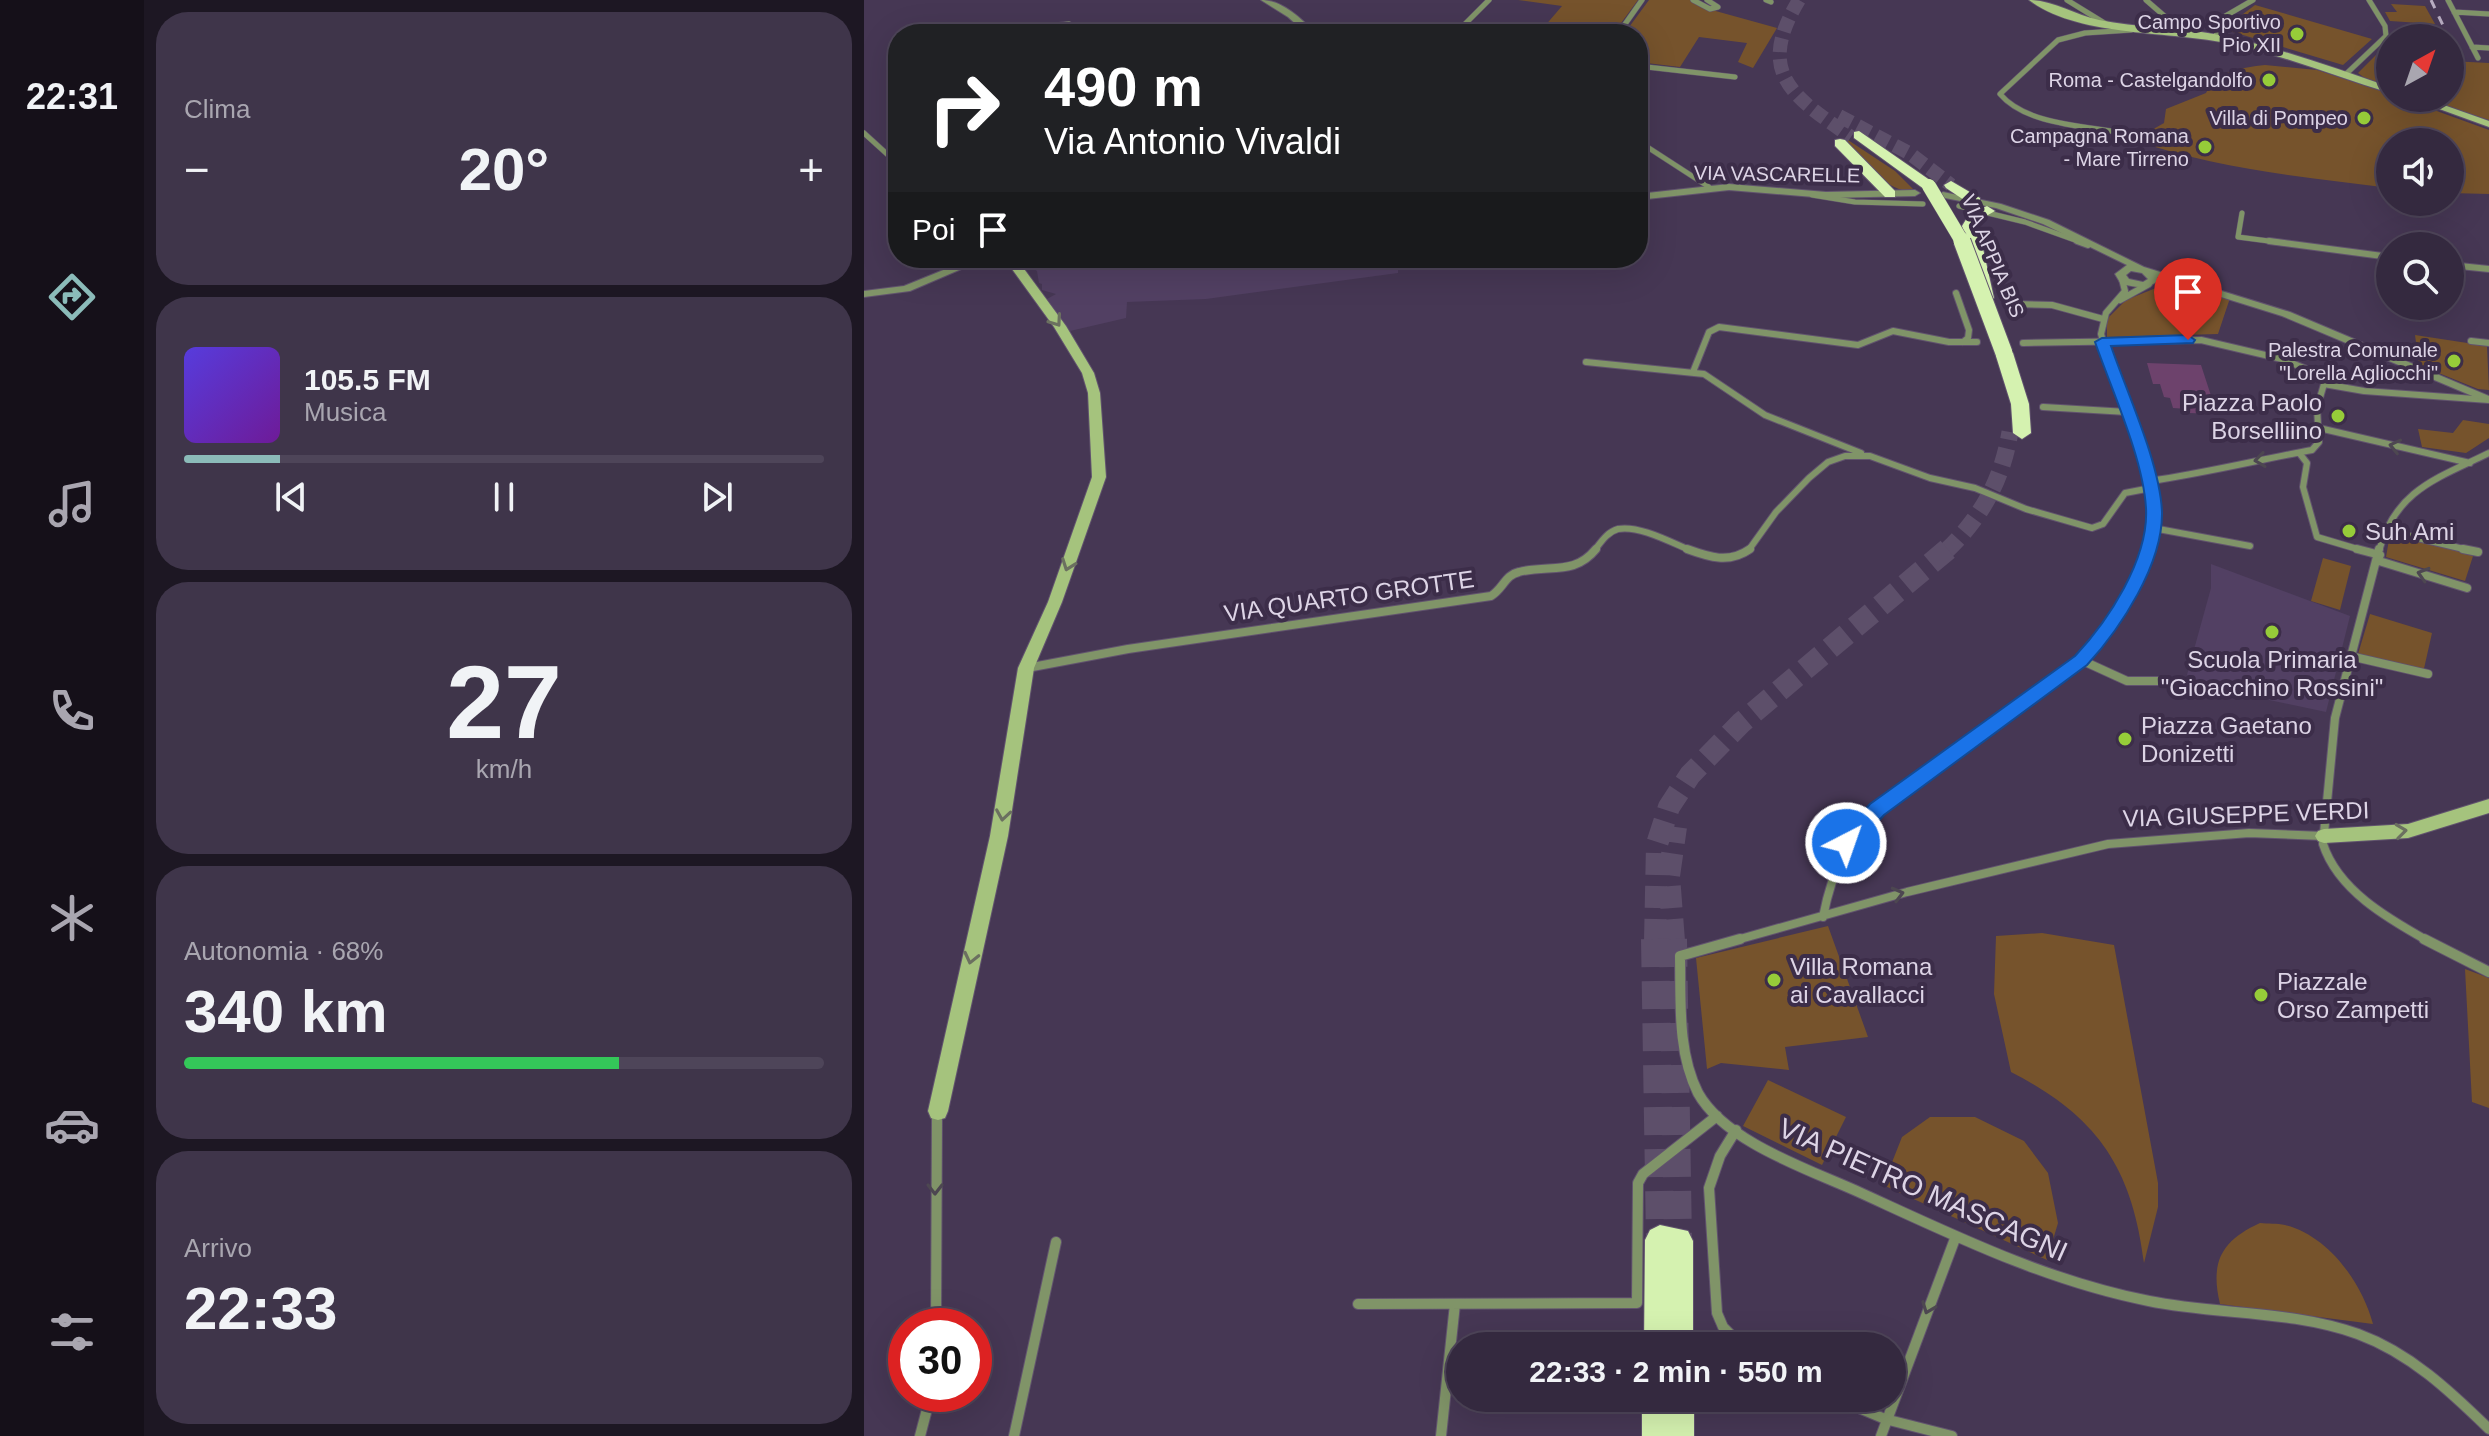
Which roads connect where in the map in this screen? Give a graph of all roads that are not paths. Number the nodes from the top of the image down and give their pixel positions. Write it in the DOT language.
graph roads {
  1 [pos="1265,0"];
  2 [pos="1489,0"];
  3 [pos="1642,0"];
  4 [pos="1693,0"];
  5 [pos="1707,0"];
  6 [pos="2033,0"];
  7 [pos="2067,0"];
  8 [pos="2146,0"];
  9 [pos="2253,0"];
  10 [pos="2369,0"];
  11 [pos="2448,0"];
  12 [pos="1723,3"];
  13 [pos="1716,5"];
  14 [pos="2454,12"];
  15 [pos="2489,14"];
  16 [pos="1300,24"];
  17 [pos="1465,24"];
  18 [pos="1625,24"];
  19 [pos="2110,27"];
  20 [pos="2131,30"];
  21 [pos="2184,33"];
  22 [pos="2215,38"];
  23 [pos="2472,47"];
  24 [pos="2489,48"];
  25 [pos="2478,58"];
  26 [pos="1648,67"];
  27 [pos="2345,75"];
  28 [pos="1735,77"];
  29 [pos="2376,85"];
  30 [pos="2454,112"];
  31 [pos="2489,124"];
  32 [pos="864,133"];
  33 [pos="2123,133"];
  34 [pos="1648,147"];
  35 [pos="888,155"];
  36 [pos="1709,187"];
  37 [pos="1930,192"];
  38 [pos="1803,193"];
  39 [pos="1890,194"];
  40 [pos="1648,196"];
  41 [pos="1959,206"];
  42 [pos="1981,206"];
  43 [pos="2242,213"];
  44 [pos="2104,251"];
  45 [pos="2376,255"];
  46 [pos="2464,266"];
  47 [pos="957,268"];
  48 [pos="1017,268"];
  49 [pos="2143,269"];
  50 [pos="2489,269"];
  51 [pos="2121,276"];
  52 [pos="2151,283"];
  53 [pos="2195,285"];
  54 [pos="2006,290"];
  55 [pos="1956,293"];
  56 [pos="864,294"];
  57 [pos="2116,302"];
  58 [pos="1988,311"];
  59 [pos="2103,319"];
  60 [pos="2471,341"];
  61 [pos="1977,342"];
  62 [pos="2102,342"];
  63 [pos="1962,343"];
  64 [pos="2023,343"];
  65 [pos="2489,343"];
  66 [pos="1998,353"];
  67 [pos="1586,362"];
  68 [pos="1693,372"];
  69 [pos="2324,384"];
  70 [pos="2489,400"];
  71 [pos="2043,407"];
  72 [pos="2127,412"];
  73 [pos="2319,428"];
  74 [pos="2016,433"];
  75 [pos="2489,453"];
  76 [pos="2300,454"];
  77 [pos="1870,456"];
  78 [pos="2470,463"];
  79 [pos="2150,484"];
  80 [pos="2153,528"];
  81 [pos="2384,530"];
  82 [pos="2250,546"];
  83 [pos="2478,552"];
  84 [pos="2379,558"];
  85 [pos="2467,588"];
  86 [pos="2350,656"];
  87 [pos="2081,660"];
  88 [pos="1026,668"];
  89 [pos="2428,674"];
  90 [pos="2158,681"];
  91 [pos="2489,806"];
  92 [pos="2324,836"];
  93 [pos="1823,917"];
  94 [pos="1680,956"];
  95 [pos="2489,972"];
  96 [pos="938,1111"];
  97 [pos="1717,1116"];
  98 [pos="1736,1130"];
  99 [pos="1956,1236"];
  100 [pos="1056,1242"];
  101 [pos="1358,1304"];
  102 [pos="1455,1304"];
  103 [pos="936,1308"];
  104 [pos="1660,1332"];
  105 [pos="1677,1332"];
  106 [pos="1728,1332"];
  107 [pos="926,1412"];
  108 [pos="1658,1412"];
  109 [pos="1678,1412"];
  110 [pos="1868,1412"];
  111 [pos="1885,1419"];
  112 [pos="2489,1429"];
  113 [pos="920,1436"];
  114 [pos="1014,1436"];
  115 [pos="1441,1436"];
  116 [pos="1658,1436"];
  117 [pos="1678,1436"];
  118 [pos="1881,1436"];
  119 [pos="1952,1436"];
  1 -- 16 [label="street"];
  2 -- 17 [label="street"];
  3 -- 18 [label="street"];
  4 -- 13 [label="street"];
  5 -- 13 [label="street"];
  6 -- 19 [label="main road"];
  7 -- 19 [label="street"];
  8 -- 21 [label="street"];
  9 -- 22 [label="street"];
  10 -- 27 [label="street"];
  11 -- 14 [label="street"];
  12 -- 13 [label="street"];
  14 -- 15 [label="street"];
  14 -- 23 [label="street"];
  19 -- 20 [label="main road"];
  20 -- 21 [label="main road"];
  20 -- 33 [label="street"];
  21 -- 22 [label="main road"];
  22 -- 27 [label="main road"];
  23 -- 24 [label="street"];
  23 -- 25 [label="street"];
  26 -- 28 [label="street"];
  27 -- 29 [label="main road"];
  30 -- 31 [label="main road"];
  32 -- 35 [label="street"];
  34 -- 36 [label="street"];
  36 -- 38 [label="street, VIA VASCARELLE"];
  36 -- 40 [label="street, VIA VASCARELLE"];
  37 -- 38 [label="street"];
  37 -- 39 [label="street, VIA VASCARELLE"];
  37 -- 39 [label="highway, VIA APPIA BIS"];
  37 -- 42 [label="highway"];
  37 -- 58 [label="highway, VIA APPIA BIS, bridge"];
  37 -- 66 [label="highway, VIA APPIA BIS"];
  38 -- 39 [label="street, VIA VASCARELLE"];
  41 -- 42 [label="street"];
  42 -- 44 [label="street"];
  42 -- 44 [label="street"];
  42 -- 58 [label="highway, bridge"];
  43 -- 45 [label="street"];
  44 -- 49 [label="street"];
  44 -- 51 [label="street"];
  46 -- 50 [label="street"];
  47 -- 56 [label="street"];
  48 -- 88 [label="main road, one-way"];
  49 -- 51 [label="street"];
  49 -- 52 [label="street"];
  49 -- 53 [label="street"];
  51 -- 52 [label="street"];
  51 -- 57 [label="street"];
  52 -- 53 [label="street"];
  52 -- 57 [label="street"];
  53 -- 70 [label="street"];
  54 -- 59 [label="street"];
  55 -- 63 [label="street"];
  57 -- 59 [label="street"];
  58 -- 66 [label="highway, VIA APPIA BIS, bridge"];
  59 -- 62 [label="street"];
  60 -- 65 [label="street"];
  61 -- 63 [label="street"];
  62 -- 64 [label="street"];
  62 -- 69 [label="street"];
  62 -- 72 [label="street"];
  63 -- 68 [label="street"];
  66 -- 74 [label="highway, VIA APPIA BIS"];
  67 -- 68 [label="street"];
  68 -- 77 [label="street"];
  69 -- 70 [label="street"];
  69 -- 73 [label="street"];
  71 -- 72 [label="street"];
  72 -- 79 [label="street"];
  73 -- 76 [label="street"];
  78 -- 73 [label="street, one-way"];
  75 -- 78 [label="street"];
  76 -- 79 [label="street, VIA QUARTO GROTTE, one-way"];
  76 -- 84 [label="street"];
  77 -- 79 [label="street, VIA QUARTO GROTTE"];
  77 -- 88 [label="street, VIA QUARTO GROTTE"];
  78 -- 81 [label="street"];
  79 -- 80 [label="street"];
  80 -- 82 [label="street"];
  80 -- 87 [label="street"];
  81 -- 83 [label="street"];
  81 -- 84 [label="street"];
  85 -- 84 [label="street, one-way"];
  84 -- 86 [label="street"];
  86 -- 89 [label="street"];
  86 -- 92 [label="street"];
  87 -- 90 [label="street"];
  87 -- 93 [label="street"];
  88 -- 96 [label="main road, one-way"];
  92 -- 91 [label="main road, VIA GIUSEPPE VERDI, one-way"];
  93 -- 92 [label="street, VIA GIUSEPPE VERDI, one-way"];
  92 -- 95 [label="street"];
  93 -- 94 [label="street, VIA GIUSEPPE VERDI"];
  94 -- 97 [label="street, VIA PIETRO MASCAGNI"];
  96 -- 103 [label="street, one-way"];
  97 -- 98 [label="street, VIA PIETRO MASCAGNI"];
  97 -- 102 [label="street"];
  98 -- 99 [label="street, VIA PIETRO MASCAGNI"];
  98 -- 106 [label="street"];
  99 -- 111 [label="street, one-way"];
  99 -- 112 [label="street, VIA PIETRO MASCAGNI"];
  100 -- 114 [label="street"];
  101 -- 102 [label="street"];
  102 -- 115 [label="street"];
  104 -- 105 [label="highway"];
  107 -- 113 [label="street"];
  108 -- 116 [label="highway"];
  109 -- 117 [label="highway"];
  110 -- 111 [label="street"];
  111 -- 118 [label="street"];
  111 -- 119 [label="street"];
}
